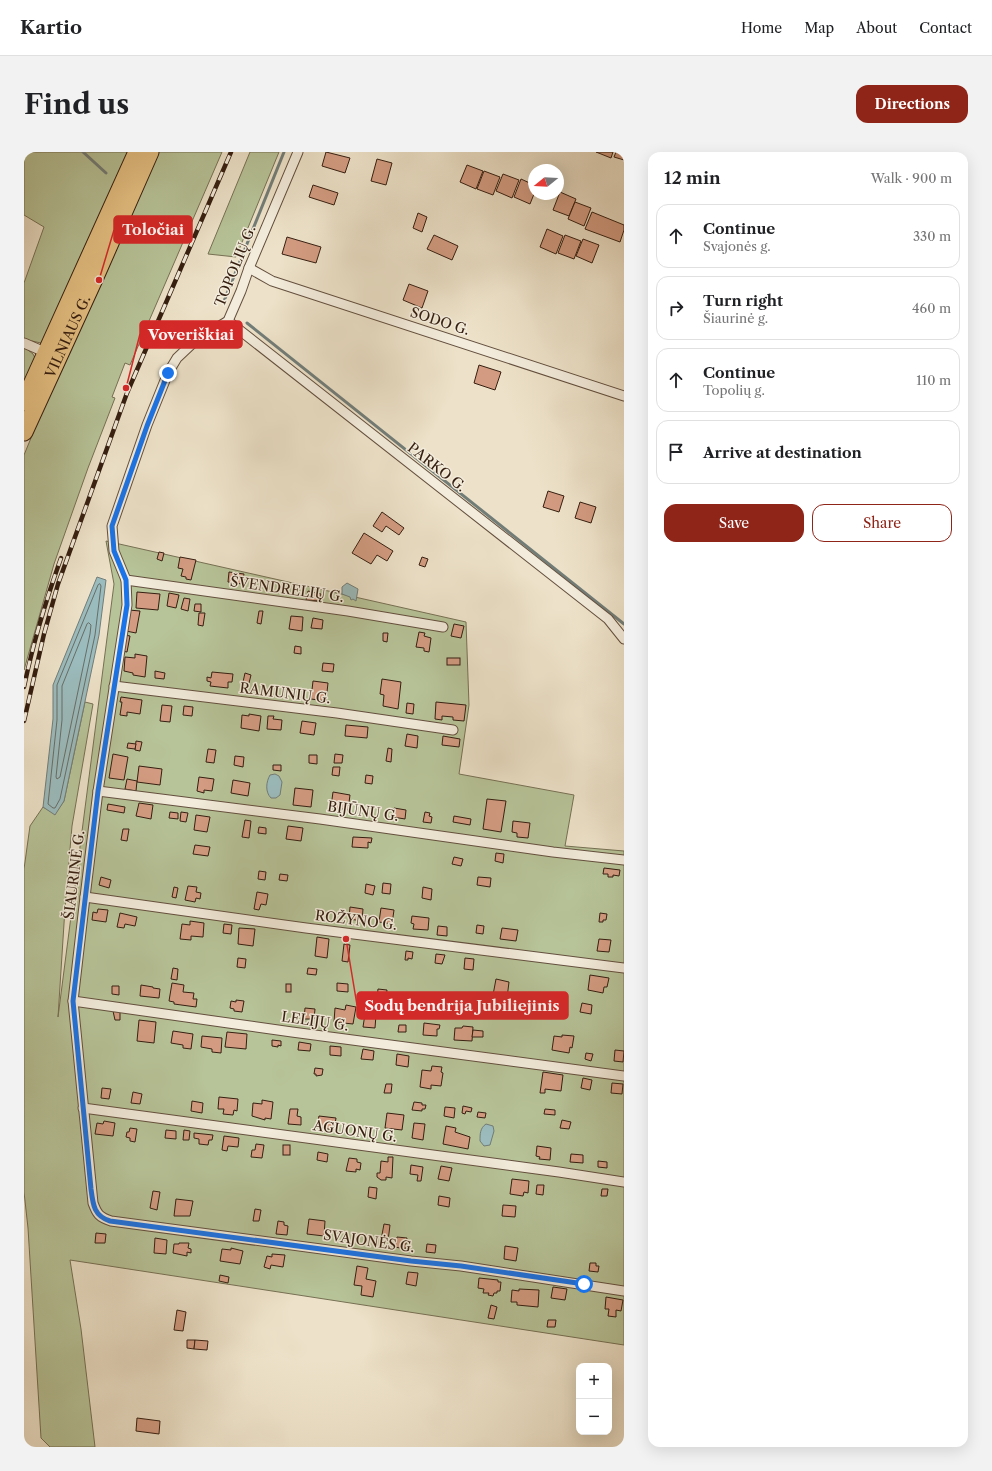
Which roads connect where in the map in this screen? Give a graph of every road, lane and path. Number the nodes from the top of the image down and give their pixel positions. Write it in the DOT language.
graph roads {
  1 [pos="137,152"];
  2 [pos="150,152"];
  3 [pos="298,152"];
  4 [pos="249,268"];
  5 [pos="228,321"];
  6 [pos="24,343"];
  7 [pos="47,353"];
  8 [pos="624,396"];
  9 [pos="24,402"];
  10 [pos="24,432"];
  11 [pos="112,526"];
  12 [pos="126,580"];
  13 [pos="443,627"];
  14 [pos="624,639"];
  15 [pos="114,686"];
  16 [pos="453,730"];
  17 [pos="98,791"];
  18 [pos="624,860"];
  19 [pos="85,897"];
  20 [pos="624,968"];
  21 [pos="73,1001"];
  22 [pos="624,1076"];
  23 [pos="83,1108"];
  24 [pos="624,1182"];
  25 [pos="110,1221"];
  26 [pos="624,1291"];
  1 -- 7 [label="highway, VILNIAUS G."];
  2 -- 10 [label="highway, VILNIAUS G."];
  3 -- 4 [label="street, TOPOLIŲ G."];
  4 -- 5 [label="street, TOPOLIŲ G."];
  4 -- 8 [label="street, SODO G."];
  5 -- 11 [label="street, TOPOLIŲ G."];
  5 -- 14 [label="street, PARKO G."];
  6 -- 7 [label="street"];
  7 -- 9 [label="highway, VILNIAUS G."];
  11 -- 12 [label="street, ŠIAURINĖ G."];
  12 -- 13 [label="street, ŠVENDRELIŲ G."];
  12 -- 15 [label="street, ŠIAURINĖ G."];
  15 -- 16 [label="street, RAMUNIŲ G."];
  15 -- 17 [label="street, ŠIAURINĖ G."];
  17 -- 18 [label="street, BIJŪNŲ G."];
  17 -- 19 [label="street, ŠIAURINĖ G."];
  19 -- 20 [label="street, ROŽYNO G."];
  19 -- 21 [label="street, ŠIAURINĖ G."];
  21 -- 22 [label="street, LELIJŲ G."];
  21 -- 23 [label="street, ŠIAURINĖ G."];
  23 -- 24 [label="street, AGUONŲ G."];
  23 -- 25 [label="street, ŠIAURINĖ G."];
  25 -- 26 [label="street, SVAJONĖS G."];
}
